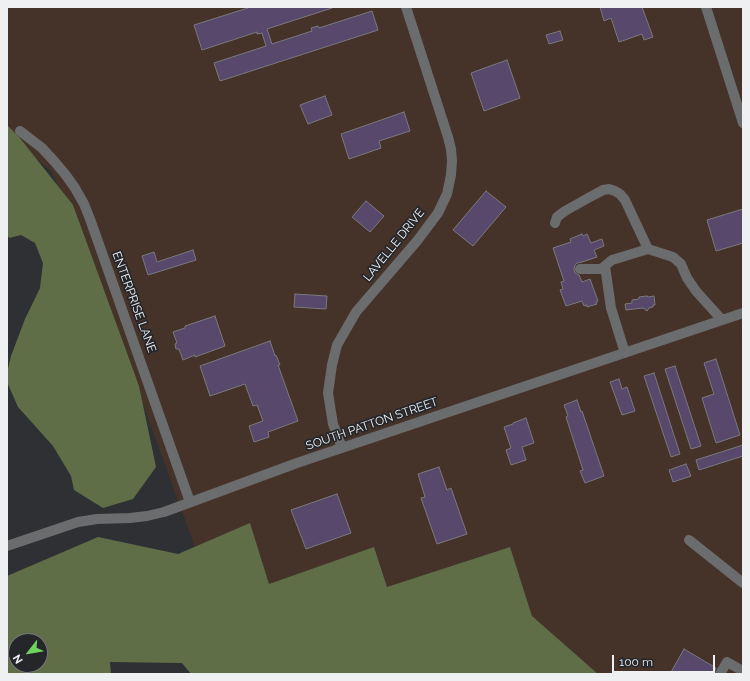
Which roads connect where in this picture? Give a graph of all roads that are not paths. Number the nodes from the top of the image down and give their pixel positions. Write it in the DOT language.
graph roads {
  1 [pos="406,7"];
  2 [pos="706,7"];
  3 [pos="743,123"];
  4 [pos="20,131"];
  5 [pos="555,223"];
  6 [pos="648,250"];
  7 [pos="605,266"];
  8 [pos="580,269"];
  9 [pos="743,313"];
  10 [pos="722,320"];
  11 [pos="625,353"];
  12 [pos="342,448"];
  13 [pos="190,502"];
  14 [pos="689,540"];
  15 [pos="7,546"];
  16 [pos="743,583"];
  17 [pos="743,671"];
  18 [pos="720,674"];
  1 -- 12 [label="street, LAVELLE DRIVE"];
  2 -- 3 [label="street"];
  4 -- 13 [label="street, ENTERPRISE LANE"];
  5 -- 6 [label="street"];
  6 -- 7 [label="street"];
  6 -- 10 [label="street"];
  7 -- 8 [label="street"];
  7 -- 11 [label="street"];
  9 -- 10 [label="street, SOUTH PATTON STREET"];
  10 -- 11 [label="street, SOUTH PATTON STREET"];
  11 -- 12 [label="street, SOUTH PATTON STREET"];
  12 -- 13 [label="street, SOUTH PATTON STREET"];
  13 -- 15 [label="street, SOUTH PATTON STREET"];
  14 -- 16 [label="street"];
  17 -- 18 [label="street"];
}
